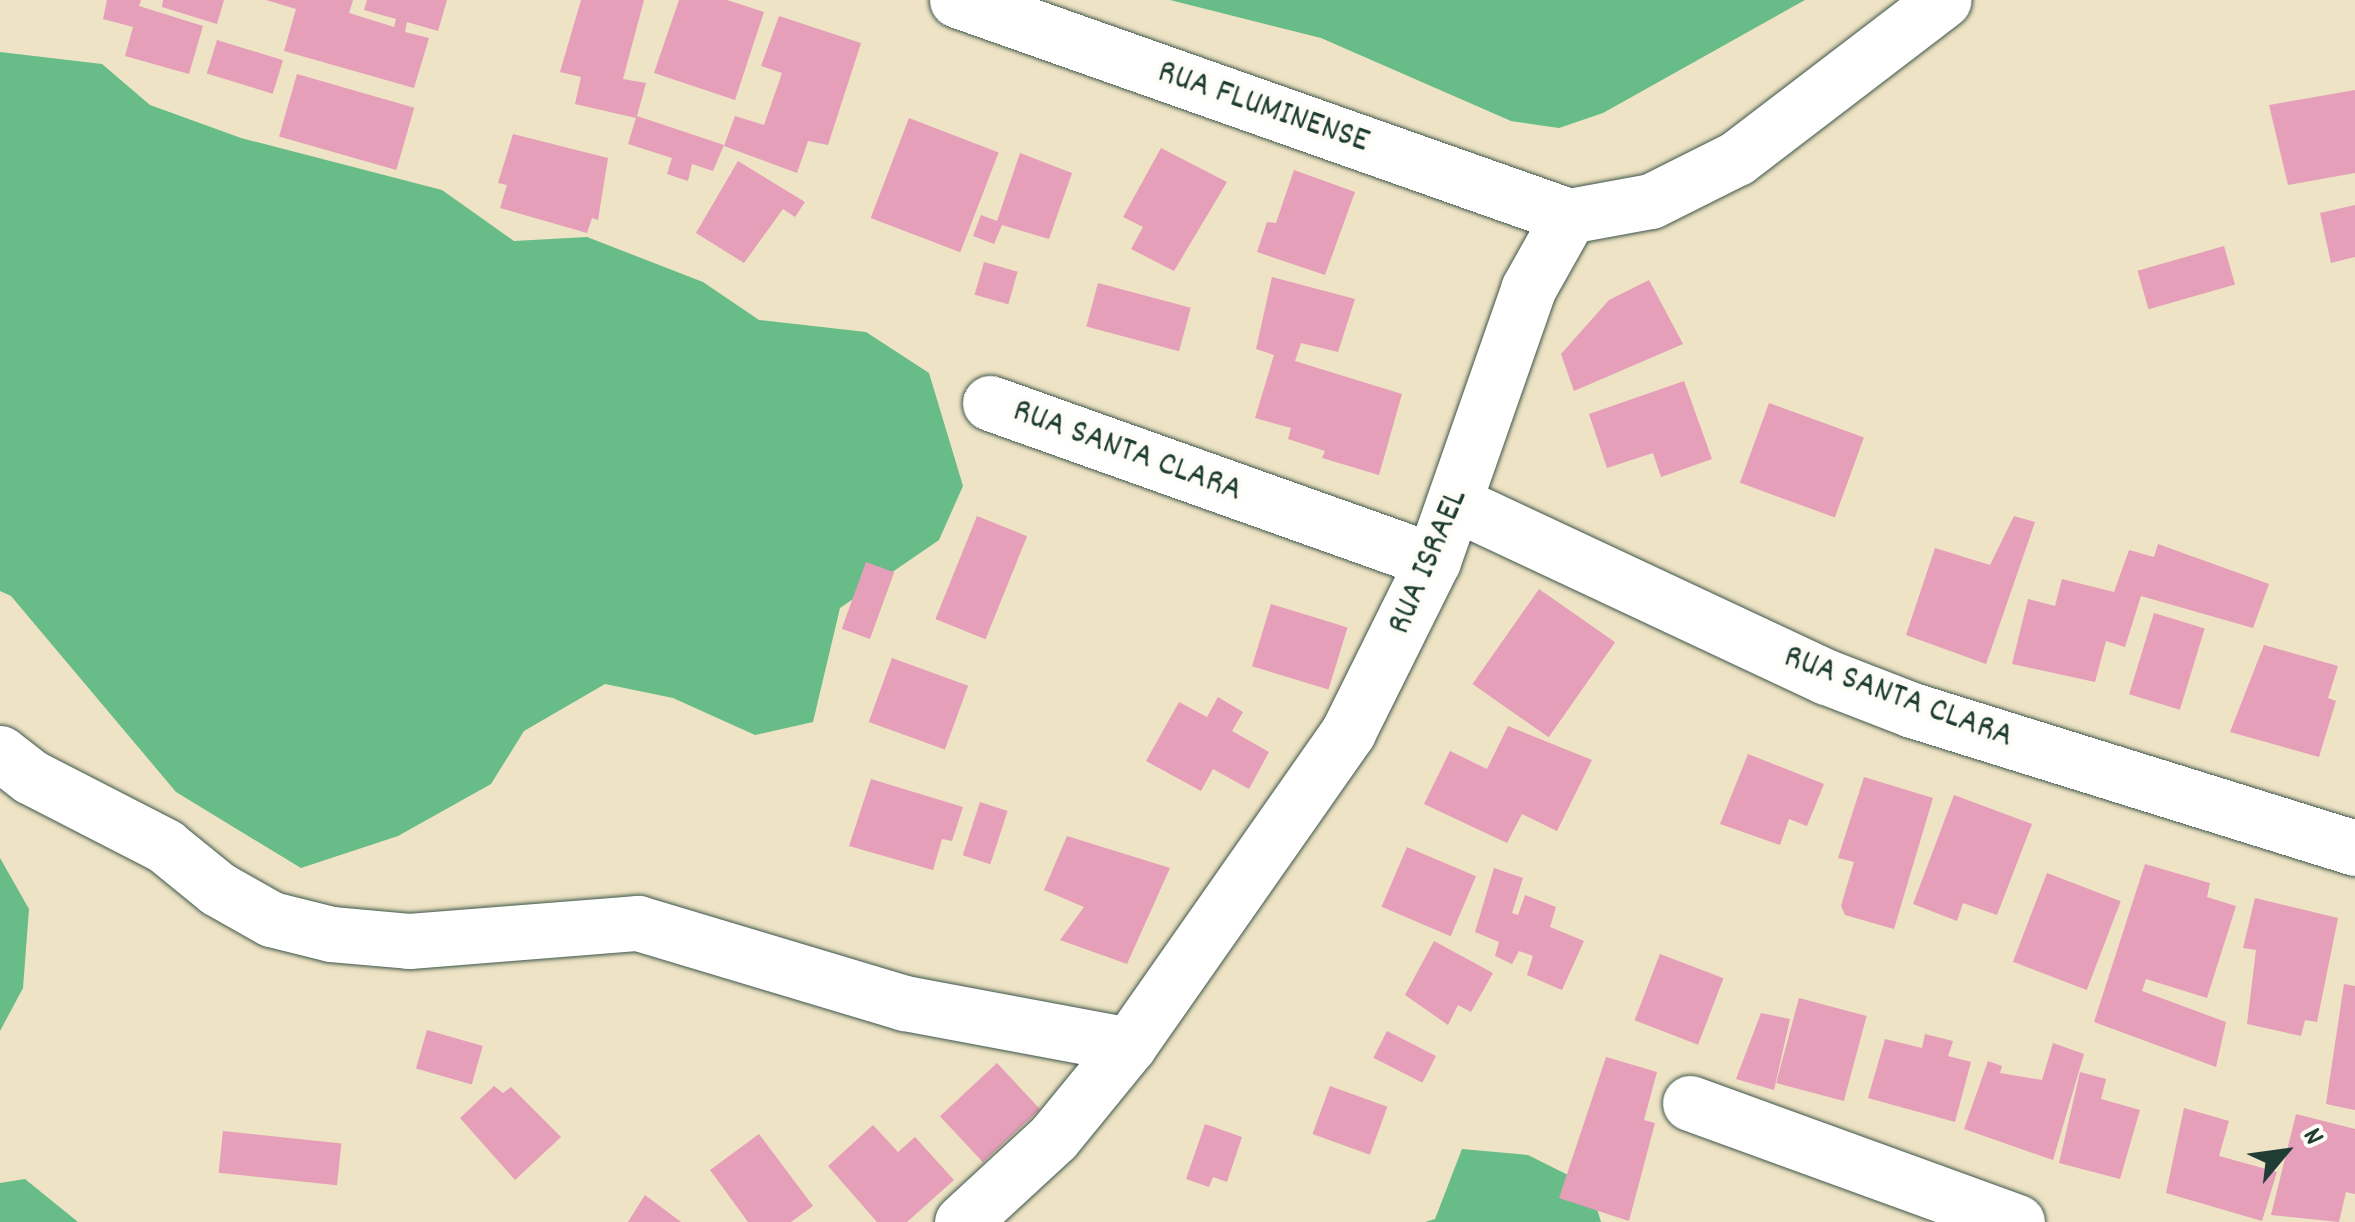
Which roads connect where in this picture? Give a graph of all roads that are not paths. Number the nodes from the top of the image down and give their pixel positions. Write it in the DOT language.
graph roads {
  1 [pos="958,0"];
  2 [pos="1944,0"];
  3 [pos="1570,216"];
  4 [pos="990,403"];
  5 [pos="1457,504"];
  6 [pos="1433,562"];
  7 [pos="0,753"];
  8 [pos="2355,848"];
  9 [pos="1129,1045"];
  10 [pos="1690,1104"];
  11 [pos="962,1222"];
  12 [pos="2017,1222"];
  1 -- 3 [label="street, RUA FLUMINENSE"];
  2 -- 3 [label="street"];
  3 -- 5 [label="street, RUA ISRAEL"];
  4 -- 6 [label="street, RUA SANTA CLARA"];
  5 -- 6 [label="street, RUA ISRAEL"];
  5 -- 8 [label="street, RUA SANTA CLARA"];
  6 -- 9 [label="street, RUA ISRAEL"];
  7 -- 9 [label="street"];
  9 -- 11 [label="street, RUA ISRAEL"];
  10 -- 12 [label="street"];
}
